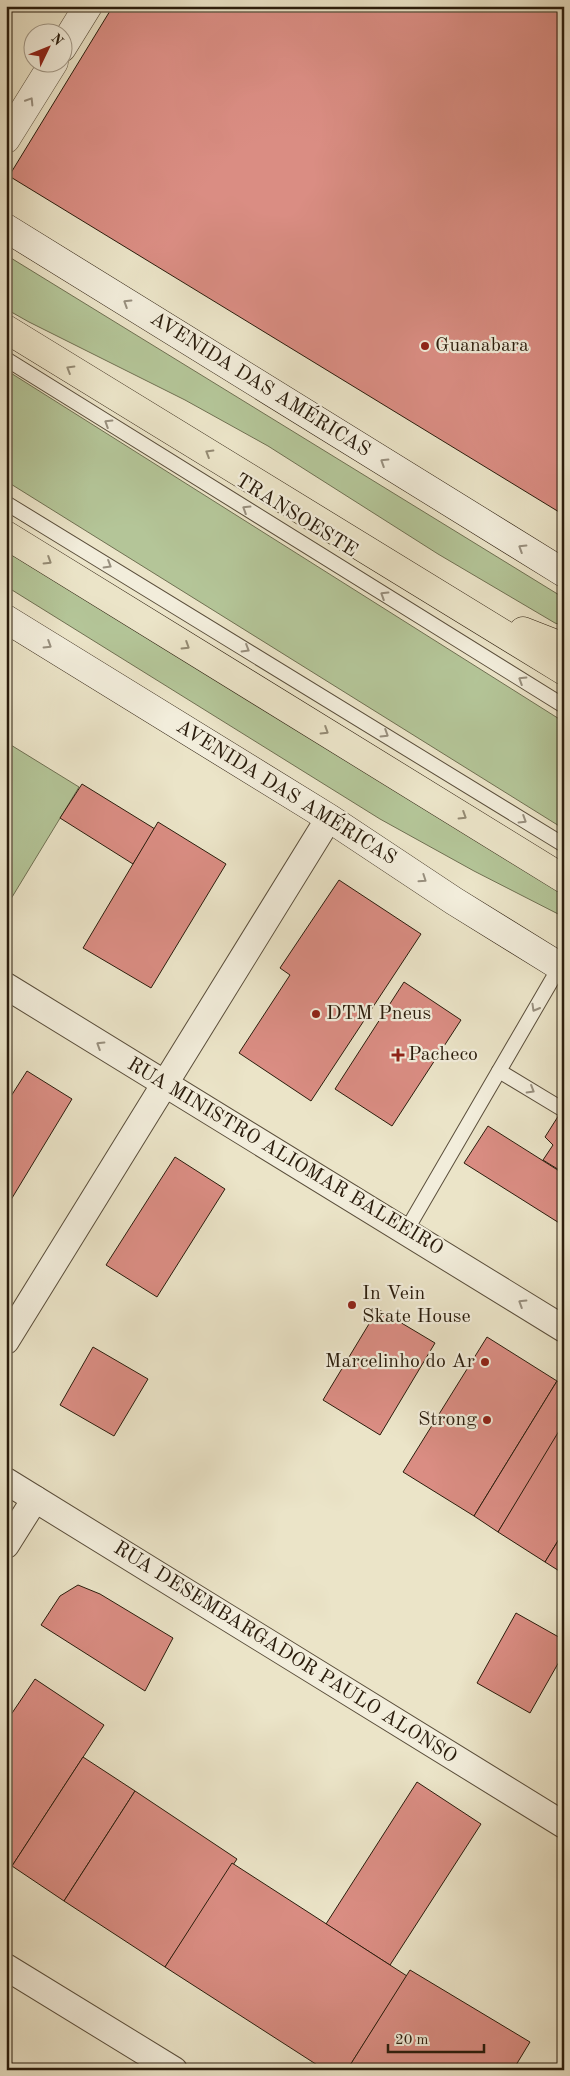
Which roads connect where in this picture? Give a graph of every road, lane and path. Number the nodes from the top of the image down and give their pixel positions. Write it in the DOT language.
graph roads {
  1 [pos="88,6"];
  2 [pos="72,32"];
  3 [pos="48,72"];
  4 [pos="6,139"];
  5 [pos="6,228"];
  6 [pos="6,330"];
  7 [pos="6,359"];
  8 [pos="6,503"];
  9 [pos="6,535"];
  10 [pos="564,573"];
  11 [pos="435,591"];
  12 [pos="6,619"];
  13 [pos="564,646"];
  14 [pos="564,671"];
  15 [pos="564,706"];
  16 [pos="329,818"];
  17 [pos="564,845"];
  18 [pos="564,879"];
  19 [pos="562,968"];
  20 [pos="6,986"];
  21 [pos="499,1071"];
  22 [pos="166,1085"];
  23 [pos="562,1109"];
  24 [pos="406,1231"];
  25 [pos="564,1329"];
  26 [pos="6,1342"];
  27 [pos="6,1481"];
  28 [pos="35,1499"];
  29 [pos="6,1545"];
  30 [pos="564,1826"];
  31 [pos="6,1967"];
  32 [pos="174,2070"];
  1 -- 2 [label="main road"];
  4 -- 3 [label="main road, one-way"];
  10 -- 5 [label="main road, AVENIDA DAS AMÉRICAS, one-way"];
  11 -- 6 [label="highway, one-way"];
  15 -- 7 [label="lane, TRANSOESTE, one-way"];
  8 -- 17 [label="lane, one-way"];
  9 -- 18 [label="highway, one-way"];
  11 -- 13 [label="highway"];
  11 -- 14 [label="highway"];
  12 -- 16 [label="main road, AVENIDA DAS AMÉRICAS, one-way"];
  16 -- 19 [label="main road, AVENIDA DAS AMÉRICAS, one-way"];
  16 -- 22 [label="street"];
  19 -- 21 [label="lane, one-way"];
  22 -- 20 [label="street, RUA MINISTRO ALIOMAR BALEEIRO, one-way"];
  21 -- 23 [label="lane, one-way"];
  21 -- 24 [label="lane"];
  22 -- 24 [label="street, RUA MINISTRO ALIOMAR BALEEIRO"];
  22 -- 26 [label="street"];
  25 -- 24 [label="street, RUA MINISTRO ALIOMAR BALEEIRO, one-way"];
  27 -- 28 [label="street, RUA DESEMBARGADOR PAULO ALONSO"];
  28 -- 29 [label="street"];
  28 -- 30 [label="street, RUA DESEMBARGADOR PAULO ALONSO"];
  31 -- 32 [label="street"];
}
